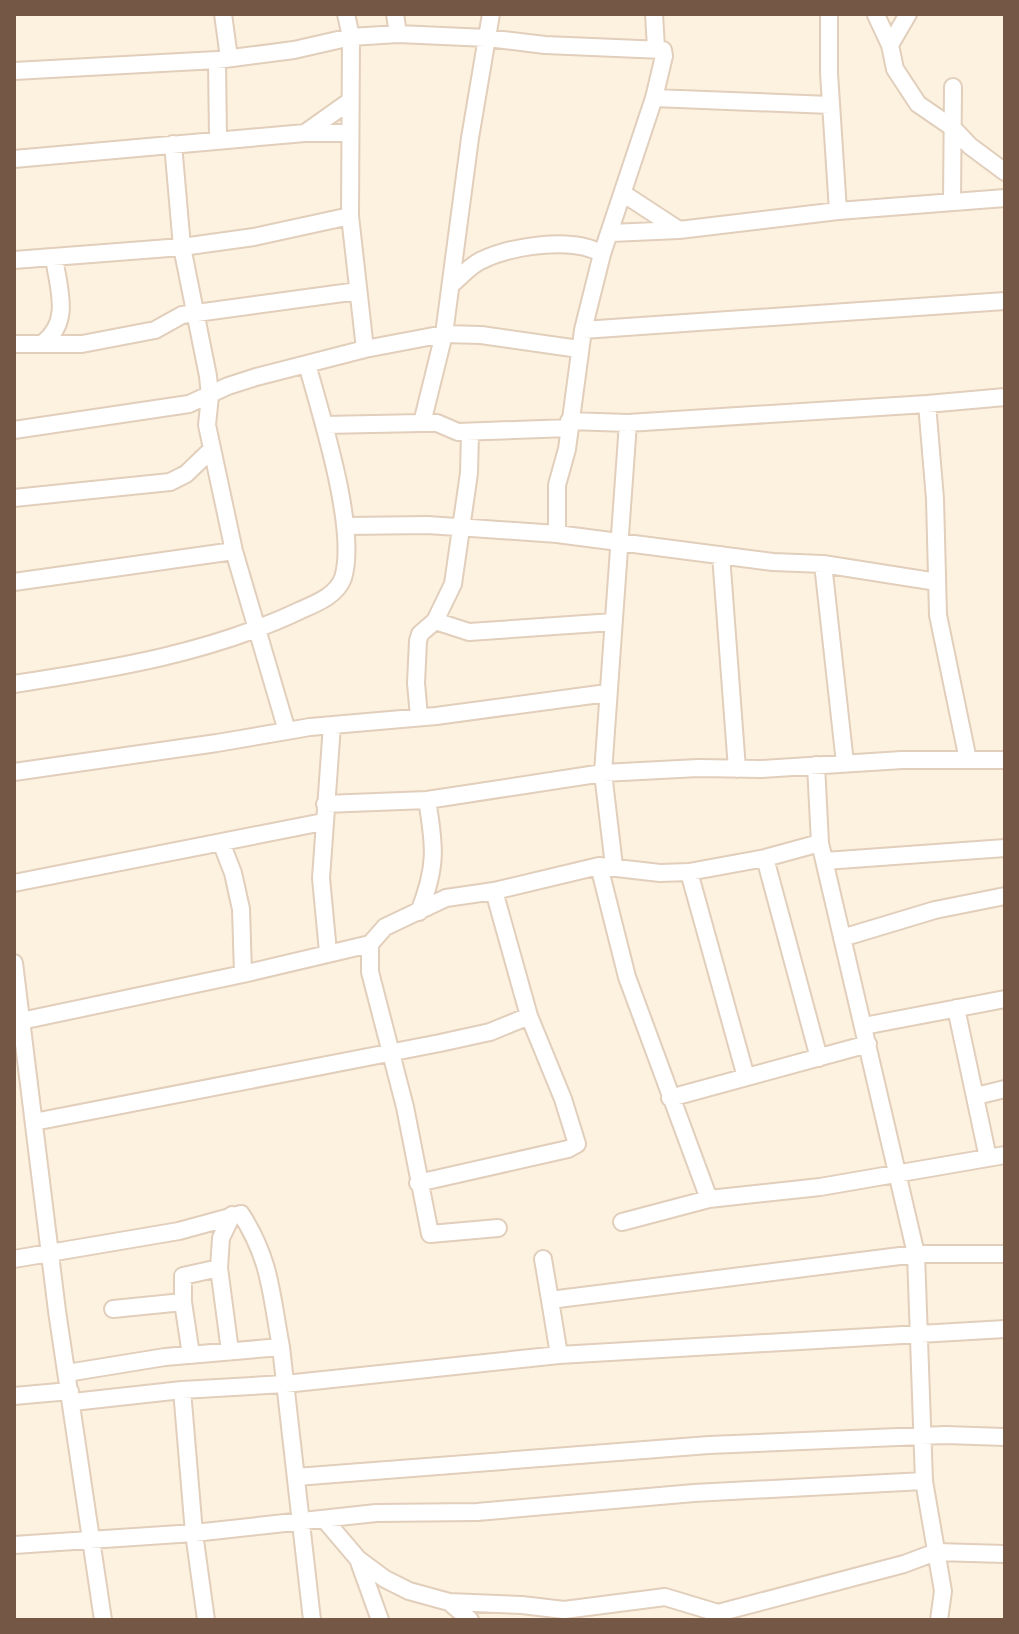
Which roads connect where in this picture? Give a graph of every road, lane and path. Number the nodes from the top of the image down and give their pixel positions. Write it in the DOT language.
graph roads {
  1 [pos="223,14"];
  2 [pos="346,14"];
  3 [pos="395,14"];
  4 [pos="491,14"];
  5 [pos="654,14"];
  6 [pos="829,14"];
  7 [pos="869,14"];
  8 [pos="885,14"];
  9 [pos="908,14"];
  10 [pos="876,15"];
  11 [pos="398,34"];
  12 [pos="351,37"];
  13 [pos="487,38"];
  14 [pos="890,45"];
  15 [pos="656,48"];
  16 [pos="223,59"];
  17 [pos="14,71"];
  18 [pos="953,87"];
  19 [pos="654,98"];
  20 [pos="350,101"];
  21 [pos="830,105"];
  22 [pos="953,128"];
  23 [pos="305,133"];
  24 [pos="350,133"];
  25 [pos="218,140"];
  26 [pos="173,144"];
  27 [pos="14,159"];
  28 [pos="1005,172"];
  29 [pos="624,194"];
  30 [pos="1005,198"];
  31 [pos="952,201"];
  32 [pos="838,211"];
  33 [pos="350,216"];
  34 [pos="679,230"];
  35 [pos="611,233"];
  36 [pos="182,247"];
  37 [pos="602,254"];
  38 [pos="54,257"];
  39 [pos="14,260"];
  40 [pos="451,285"];
  41 [pos="358,291"];
  42 [pos="1005,301"];
  43 [pos="194,313"];
  44 [pos="583,330"];
  45 [pos="444,334"];
  46 [pos="43,343"];
  47 [pos="14,344"];
  48 [pos="365,349"];
  49 [pos="579,349"];
  50 [pos="307,364"];
  51 [pos="208,376"];
  52 [pos="228,386"];
  53 [pos="210,396"];
  54 [pos="1005,397"];
  55 [pos="189,404"];
  56 [pos="927,404"];
  57 [pos="422,423"];
  58 [pos="628,423"];
  59 [pos="569,424"];
  60 [pos="207,425"];
  61 [pos="324,425"];
  62 [pos="14,430"];
  63 [pos="470,432"];
  64 [pos="212,449"];
  65 [pos="179,479"];
  66 [pos="219,479"];
  67 [pos="14,498"];
  68 [pos="346,526"];
  69 [pos="460,528"];
  70 [pos="557,534"];
  71 [pos="619,542"];
  72 [pos="234,551"];
  73 [pos="721,555"];
  74 [pos="823,564"];
  75 [pos="14,582"];
  76 [pos="937,582"];
  77 [pos="435,621"];
  78 [pos="613,622"];
  79 [pos="258,631"];
  80 [pos="14,684"];
  81 [pos="607,693"];
  82 [pos="419,717"];
  83 [pos="332,725"];
  84 [pos="287,731"];
  85 [pos="968,760"];
  86 [pos="1005,760"];
  87 [pos="845,763"];
  88 [pos="816,765"];
  89 [pos="737,769"];
  90 [pos="14,772"];
  91 [pos="603,773"];
  92 [pos="427,800"];
  93 [pos="325,804"];
  94 [pos="323,822"];
  95 [pos="221,842"];
  96 [pos="820,843"];
  97 [pos="1005,848"];
  98 [pos="765,858"];
  99 [pos="825,861"];
  100 [pos="607,866"];
  101 [pos="689,872"];
  102 [pos="14,883"];
  103 [pos="494,891"];
  104 [pos="1005,896"];
  105 [pos="419,912"];
  106 [pos="842,938"];
  107 [pos="370,944"];
  108 [pos="328,952"];
  109 [pos="14,963"];
  110 [pos="243,974"];
  111 [pos="16,994"];
  112 [pos="1005,999"];
  113 [pos="956,1008"];
  114 [pos="529,1016"];
  115 [pos="21,1021"];
  116 [pos="864,1026"];
  117 [pos="868,1044"];
  118 [pos="390,1052"];
  119 [pos="819,1058"];
  120 [pos="746,1077"];
  121 [pos="1005,1089"];
  122 [pos="976,1096"];
  123 [pos="670,1098"];
  124 [pos="34,1122"];
  125 [pos="996,1157"];
  126 [pos="899,1175"];
  127 [pos="418,1183"];
  128 [pos="709,1199"];
  129 [pos="232,1215"];
  130 [pos="622,1222"];
  131 [pos="498,1228"];
  132 [pos="916,1254"];
  133 [pos="1005,1254"];
  134 [pos="50,1255"];
  135 [pos="14,1259"];
  136 [pos="543,1259"];
  137 [pos="219,1268"];
  138 [pos="550,1300"];
  139 [pos="183,1302"];
  140 [pos="113,1309"];
  141 [pos="1005,1329"];
  142 [pos="919,1333"];
  143 [pos="281,1347"];
  144 [pos="230,1351"];
  145 [pos="191,1355"];
  146 [pos="559,1355"];
  147 [pos="67,1373"];
  148 [pos="285,1384"];
  149 [pos="182,1390"];
  150 [pos="14,1396"];
  151 [pos="72,1397"];
  152 [pos="924,1436"];
  153 [pos="1005,1437"];
  154 [pos="296,1477"];
  155 [pos="924,1481"];
  156 [pos="324,1519"];
  157 [pos="300,1523"];
  158 [pos="194,1533"];
  159 [pos="93,1541"];
  160 [pos="14,1545"];
  161 [pos="936,1552"];
  162 [pos="1005,1554"];
  163 [pos="358,1559"];
  164 [pos="449,1602"];
  165 [pos="718,1616"];
  166 [pos="103,1620"];
  167 [pos="206,1620"];
  168 [pos="312,1620"];
  169 [pos="380,1620"];
  170 [pos="470,1620"];
  171 [pos="939,1620"];
  1 -- 16 [label="street"];
  2 -- 12 [label="street"];
  3 -- 11 [label="street"];
  4 -- 13 [label="street"];
  5 -- 15 [label="street"];
  6 -- 21 [label="street"];
  7 -- 10 [label="street"];
  8 -- 10 [label="street"];
  9 -- 14 [label="street"];
  10 -- 14 [label="street"];
  11 -- 12 [label="street"];
  11 -- 13 [label="street"];
  12 -- 16 [label="street"];
  12 -- 20 [label="street"];
  13 -- 15 [label="street"];
  13 -- 40 [label="street"];
  14 -- 22 [label="street"];
  15 -- 19 [label="street"];
  16 -- 17 [label="street"];
  16 -- 25 [label="street"];
  18 -- 22 [label="street"];
  19 -- 21 [label="street"];
  19 -- 29 [label="street"];
  20 -- 23 [label="street"];
  20 -- 24 [label="street"];
  21 -- 32 [label="street"];
  22 -- 28 [label="street"];
  22 -- 31 [label="street"];
  23 -- 24 [label="street"];
  23 -- 25 [label="street"];
  24 -- 33 [label="street"];
  25 -- 26 [label="street"];
  26 -- 27 [label="street"];
  26 -- 36 [label="street"];
  29 -- 34 [label="street"];
  29 -- 35 [label="street"];
  30 -- 31 [label="street"];
  31 -- 32 [label="street"];
  32 -- 34 [label="street"];
  33 -- 36 [label="street"];
  33 -- 41 [label="street"];
  34 -- 35 [label="street"];
  35 -- 37 [label="street"];
  36 -- 38 [label="street"];
  36 -- 43 [label="street"];
  37 -- 40 [label="street"];
  37 -- 44 [label="street"];
  38 -- 39 [label="street"];
  38 -- 46 [label="street"];
  40 -- 45 [label="street"];
  41 -- 43 [label="street"];
  41 -- 48 [label="street"];
  42 -- 44 [label="street"];
  43 -- 46 [label="street"];
  43 -- 51 [label="street"];
  44 -- 49 [label="street"];
  45 -- 48 [label="street"];
  45 -- 49 [label="street"];
  45 -- 57 [label="street"];
  46 -- 47 [label="street"];
  48 -- 50 [label="street"];
  49 -- 59 [label="street"];
  50 -- 52 [label="street"];
  50 -- 61 [label="street"];
  51 -- 52 [label="street"];
  51 -- 53 [label="street"];
  52 -- 53 [label="street"];
  53 -- 55 [label="street"];
  53 -- 60 [label="street"];
  54 -- 56 [label="street"];
  55 -- 60 [label="street"];
  55 -- 62 [label="street"];
  56 -- 58 [label="street"];
  56 -- 76 [label="street"];
  57 -- 61 [label="street"];
  57 -- 63 [label="street"];
  58 -- 59 [label="street"];
  58 -- 71 [label="street"];
  59 -- 63 [label="street"];
  59 -- 70 [label="street"];
  60 -- 64 [label="street"];
  61 -- 68 [label="street"];
  63 -- 69 [label="street"];
  64 -- 65 [label="street"];
  64 -- 66 [label="street"];
  65 -- 66 [label="street"];
  65 -- 67 [label="street"];
  66 -- 72 [label="street"];
  68 -- 69 [label="street"];
  68 -- 79 [label="street"];
  69 -- 70 [label="street"];
  69 -- 77 [label="street"];
  70 -- 71 [label="street"];
  71 -- 73 [label="street"];
  71 -- 78 [label="street"];
  72 -- 75 [label="street"];
  72 -- 79 [label="street"];
  73 -- 74 [label="street"];
  73 -- 89 [label="street"];
  74 -- 76 [label="street"];
  74 -- 87 [label="street"];
  76 -- 85 [label="street"];
  77 -- 78 [label="street"];
  77 -- 82 [label="street"];
  78 -- 81 [label="street"];
  79 -- 80 [label="street"];
  79 -- 84 [label="street"];
  81 -- 82 [label="street"];
  81 -- 91 [label="street"];
  82 -- 83 [label="street"];
  83 -- 84 [label="street"];
  83 -- 93 [label="street"];
  84 -- 90 [label="street"];
  85 -- 86 [label="street"];
  85 -- 87 [label="street"];
  87 -- 88 [label="street"];
  88 -- 89 [label="street"];
  88 -- 96 [label="street"];
  89 -- 91 [label="street"];
  91 -- 92 [label="street"];
  91 -- 100 [label="street"];
  92 -- 93 [label="street"];
  92 -- 105 [label="street"];
  93 -- 94 [label="street"];
  94 -- 95 [label="street"];
  94 -- 108 [label="street"];
  95 -- 102 [label="street"];
  95 -- 110 [label="street"];
  96 -- 98 [label="street"];
  96 -- 99 [label="street"];
  97 -- 99 [label="street"];
  98 -- 101 [label="street"];
  98 -- 119 [label="street"];
  99 -- 106 [label="street"];
  100 -- 101 [label="street"];
  100 -- 103 [label="street"];
  100 -- 123 [label="street"];
  101 -- 120 [label="street"];
  103 -- 105 [label="street"];
  103 -- 114 [label="street"];
  104 -- 106 [label="street"];
  105 -- 107 [label="street"];
  106 -- 116 [label="street"];
  107 -- 108 [label="street"];
  107 -- 118 [label="street"];
  108 -- 110 [label="street"];
  109 -- 111 [label="street"];
  110 -- 115 [label="street"];
  111 -- 115 [label="street"];
  112 -- 113 [label="street"];
  113 -- 116 [label="street"];
  113 -- 122 [label="street"];
  114 -- 118 [label="street"];
  114 -- 127 [label="street"];
  115 -- 124 [label="street"];
  116 -- 117 [label="street"];
  117 -- 119 [label="street"];
  117 -- 126 [label="street"];
  118 -- 124 [label="street"];
  118 -- 127 [label="street"];
  119 -- 120 [label="street"];
  120 -- 123 [label="street"];
  121 -- 122 [label="street"];
  122 -- 125 [label="street"];
  123 -- 128 [label="street"];
  124 -- 134 [label="street"];
  125 -- 126 [label="street"];
  126 -- 128 [label="street"];
  126 -- 132 [label="street"];
  127 -- 131 [label="street"];
  128 -- 130 [label="street"];
  129 -- 134 [label="street"];
  129 -- 137 [label="street"];
  129 -- 143 [label="street"];
  132 -- 133 [label="street"];
  132 -- 138 [label="street"];
  132 -- 142 [label="street"];
  134 -- 135 [label="street"];
  134 -- 147 [label="street"];
  136 -- 138 [label="street"];
  137 -- 139 [label="street"];
  137 -- 144 [label="street"];
  138 -- 146 [label="street"];
  139 -- 140 [label="street"];
  139 -- 145 [label="street"];
  141 -- 142 [label="street"];
  142 -- 146 [label="street"];
  142 -- 152 [label="street"];
  143 -- 144 [label="street"];
  143 -- 148 [label="street"];
  144 -- 145 [label="street"];
  145 -- 147 [label="street"];
  146 -- 148 [label="street"];
  147 -- 151 [label="street"];
  148 -- 149 [label="street"];
  148 -- 154 [label="street"];
  149 -- 151 [label="street"];
  149 -- 158 [label="street"];
  150 -- 151 [label="street"];
  151 -- 159 [label="street"];
  152 -- 153 [label="street"];
  152 -- 154 [label="street"];
  152 -- 155 [label="street"];
  154 -- 157 [label="street"];
  155 -- 156 [label="street"];
  155 -- 161 [label="street"];
  156 -- 157 [label="street"];
  156 -- 163 [label="street"];
  157 -- 158 [label="street"];
  157 -- 168 [label="street"];
  158 -- 159 [label="street"];
  158 -- 167 [label="street"];
  159 -- 160 [label="street"];
  159 -- 166 [label="street"];
  161 -- 162 [label="street"];
  161 -- 165 [label="street"];
  161 -- 171 [label="street"];
  163 -- 164 [label="street"];
  163 -- 169 [label="street"];
  164 -- 165 [label="street"];
  164 -- 170 [label="street"];
}
